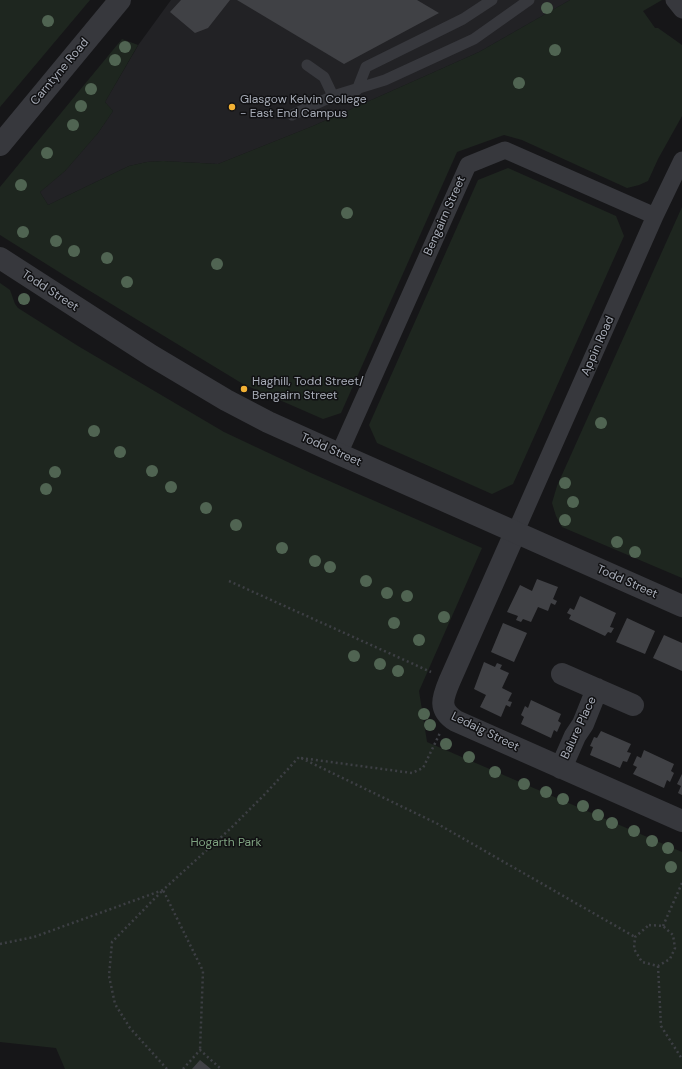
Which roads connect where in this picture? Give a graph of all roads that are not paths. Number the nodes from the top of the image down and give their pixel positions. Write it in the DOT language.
graph roads {
  1 [pos="120,0"];
  2 [pos="492,0"];
  3 [pos="529,0"];
  4 [pos="674,0"];
  5 [pos="682,10"];
  6 [pos="307,65"];
  7 [pos="357,90"];
  8 [pos="333,96"];
  9 [pos="292,115"];
  10 [pos="0,145"];
  11 [pos="682,160"];
  12 [pos="655,216"];
  13 [pos="0,258"];
  14 [pos="339,454"];
  15 [pos="515,533"];
  16 [pos="682,606"];
  17 [pos="562,674"];
  18 [pos="597,689"];
  19 [pos="633,705"];
  20 [pos="561,768"];
  21 [pos="682,821"];
  1 -- 10 [label="street, Carntyne Road"];
  2 -- 7 [label="lane"];
  3 -- 7 [label="lane"];
  4 -- 5 [label="street"];
  6 -- 8 [label="lane"];
  7 -- 8 [label="lane"];
  8 -- 9 [label="lane"];
  11 -- 12 [label="street, Appin Road"];
  12 -- 14 [label="street, Bengairn Street"];
  12 -- 15 [label="street, Appin Road"];
  13 -- 14 [label="street, Todd Street"];
  14 -- 15 [label="street, Todd Street"];
  15 -- 16 [label="street, Todd Street"];
  15 -- 20 [label="street, Ledaig Street"];
  17 -- 18 [label="street, Balure Place"];
  18 -- 19 [label="street, Balure Place"];
  18 -- 20 [label="street, Balure Place"];
  20 -- 21 [label="street, Ledaig Street"];
}
